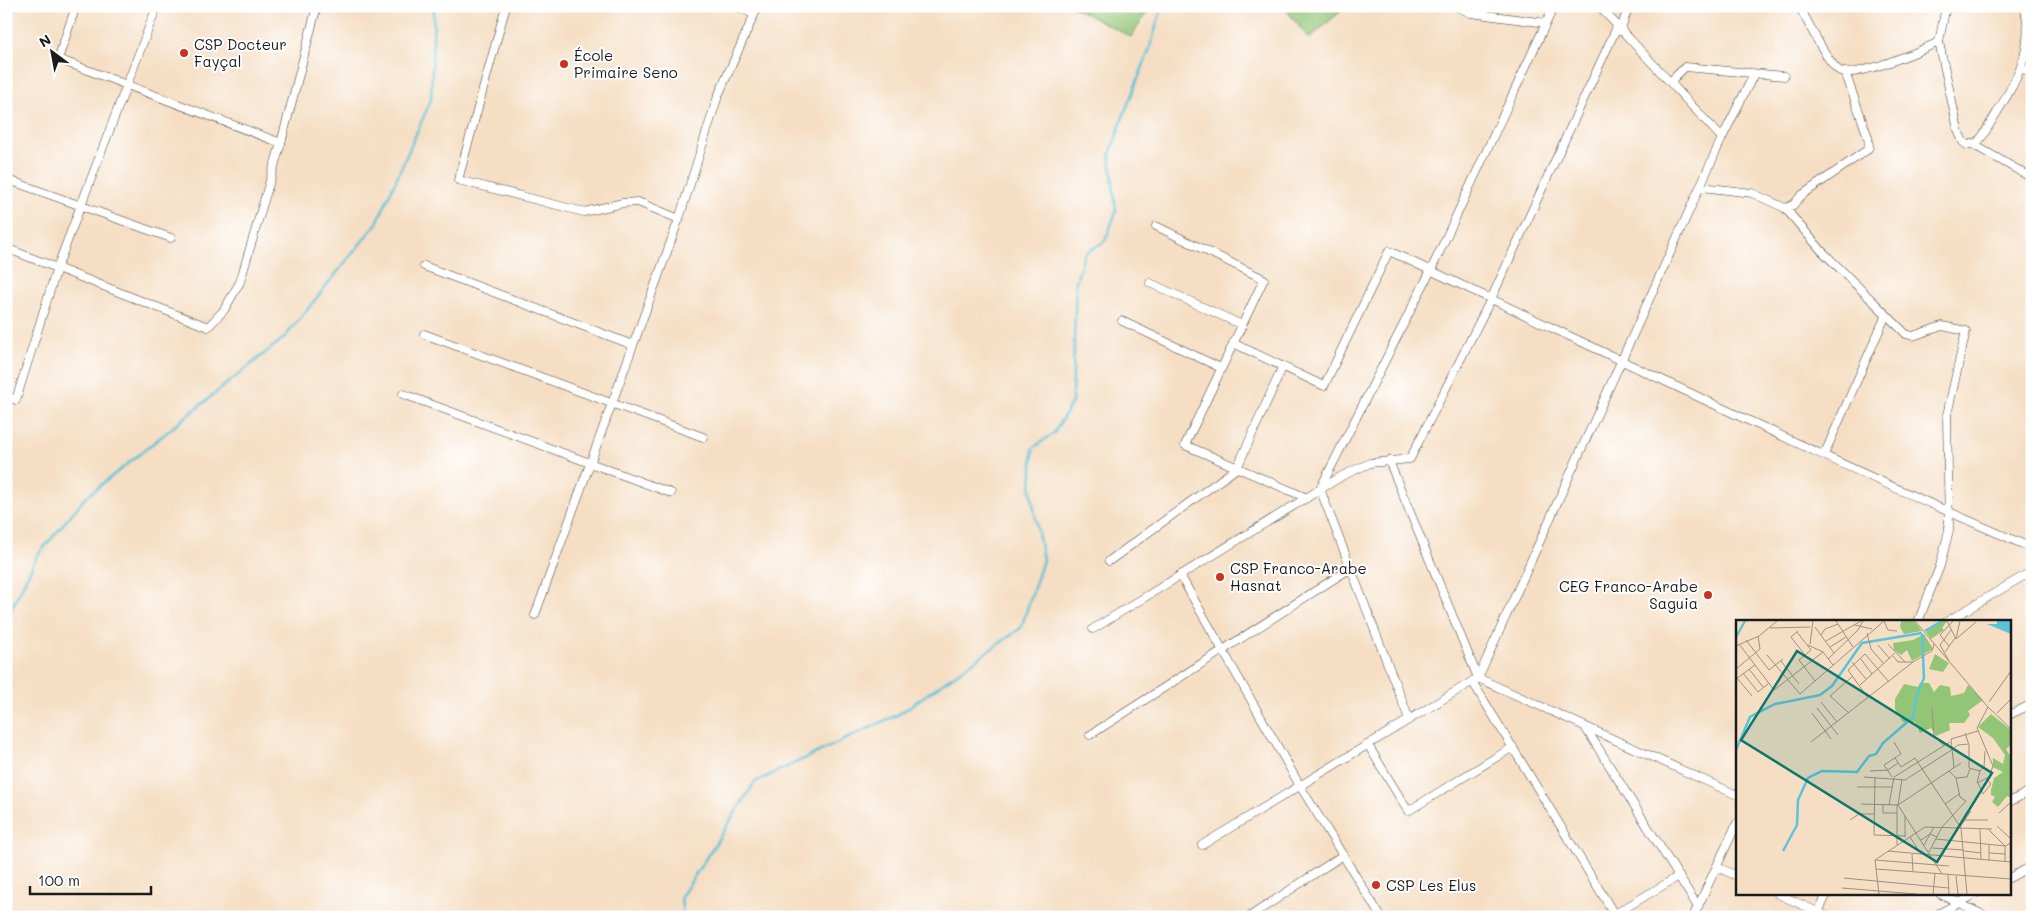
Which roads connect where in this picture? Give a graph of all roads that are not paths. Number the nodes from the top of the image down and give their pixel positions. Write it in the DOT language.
graph roads {
  1 [pos="76,6"];
  2 [pos="157,6"];
  3 [pos="317,6"];
  4 [pos="506,6"];
  5 [pos="736,6"];
  6 [pos="758,6"];
  7 [pos="1455,6"];
  8 [pos="1554,6"];
  9 [pos="1599,6"];
  10 [pos="1629,6"];
  11 [pos="1800,6"];
  12 [pos="1946,6"];
  13 [pos="2024,6"];
  14 [pos="754,14"];
  15 [pos="1546,23"];
  16 [pos="1619,29"];
  17 [pos="1939,42"];
  18 [pos="2022,68"];
  19 [pos="1845,72"];
  20 [pos="1754,74"];
  21 [pos="2032,74"];
  22 [pos="1784,76"];
  23 [pos="1670,82"];
  24 [pos="128,84"];
  25 [pos="1722,138"];
  26 [pos="281,143"];
  27 [pos="1974,145"];
  28 [pos="2032,178"];
  29 [pos="6,179"];
  30 [pos="1702,187"];
  31 [pos="81,204"];
  32 [pos="1785,208"];
  33 [pos="679,219"];
  34 [pos="1156,226"];
  35 [pos="172,238"];
  36 [pos="6,248"];
  37 [pos="424,266"];
  38 [pos="57,268"];
  39 [pos="1431,270"];
  40 [pos="1150,282"];
  41 [pos="1491,299"];
  42 [pos="1886,315"];
  43 [pos="1122,321"];
  44 [pos="1242,325"];
  45 [pos="424,334"];
  46 [pos="1234,342"];
  47 [pos="633,345"];
  48 [pos="1621,361"];
  49 [pos="1283,366"];
  50 [pos="1221,368"];
  51 [pos="403,394"];
  52 [pos="6,396"];
  53 [pos="612,403"];
  54 [pos="703,437"];
  55 [pos="1824,455"];
  56 [pos="1388,461"];
  57 [pos="590,464"];
  58 [pos="1238,468"];
  59 [pos="1320,489"];
  60 [pos="670,493"];
  61 [pos="1307,498"];
  62 [pos="1950,513"];
  63 [pos="2032,548"];
  64 [pos="1109,561"];
  65 [pos="1351,568"];
  66 [pos="2032,571"];
  67 [pos="1180,575"];
  68 [pos="535,615"];
  69 [pos="1919,620"];
  70 [pos="1949,620"];
  71 [pos="1093,629"];
  72 [pos="1223,651"];
  73 [pos="1476,679"];
  74 [pos="2032,704"];
  75 [pos="2010,715"];
  76 [pos="1410,719"];
  77 [pos="1584,726"];
  78 [pos="1090,735"];
  79 [pos="1368,745"];
  80 [pos="1513,747"];
  81 [pos="1300,786"];
  82 [pos="2032,790"];
  83 [pos="1736,795"];
  84 [pos="2010,801"];
  85 [pos="1736,825"];
  86 [pos="1202,845"];
  87 [pos="1343,855"];
  88 [pos="2032,866"];
  89 [pos="1717,867"];
  90 [pos="1679,876"];
  91 [pos="1736,876"];
  92 [pos="2010,877"];
  93 [pos="1782,896"];
  94 [pos="1826,896"];
  95 [pos="1945,896"];
  96 [pos="1972,896"];
  97 [pos="1960,902"];
  98 [pos="1698,907"];
  99 [pos="1818,912"];
  100 [pos="1613,916"];
  101 [pos="1249,917"];
  102 [pos="1381,917"];
  103 [pos="1693,917"];
  104 [pos="1829,917"];
  105 [pos="1932,917"];
  106 [pos="1988,917"];
  1 -- 24 [label="street"];
  2 -- 24 [label="street"];
  3 -- 26 [label="street"];
  4 -- 33 [label="street"];
  5 -- 14 [label="street"];
  6 -- 14 [label="street"];
  7 -- 15 [label="street"];
  8 -- 15 [label="street"];
  9 -- 16 [label="street"];
  10 -- 16 [label="street"];
  11 -- 19 [label="street"];
  12 -- 17 [label="street"];
  13 -- 18 [label="street"];
  14 -- 33 [label="street"];
  15 -- 39 [label="street"];
  16 -- 23 [label="street"];
  16 -- 41 [label="street"];
  17 -- 19 [label="street"];
  17 -- 27 [label="street"];
  18 -- 21 [label="street"];
  18 -- 27 [label="street"];
  19 -- 32 [label="street"];
  20 -- 22 [label="street"];
  20 -- 23 [label="street"];
  20 -- 25 [label="street"];
  23 -- 25 [label="street"];
  24 -- 26 [label="street"];
  24 -- 31 [label="street"];
  25 -- 30 [label="street"];
  26 -- 38 [label="street"];
  27 -- 28 [label="street"];
  29 -- 31 [label="street"];
  30 -- 32 [label="street"];
  30 -- 48 [label="street"];
  31 -- 35 [label="street"];
  31 -- 38 [label="street"];
  32 -- 42 [label="street"];
  33 -- 47 [label="street"];
  34 -- 44 [label="street"];
  36 -- 38 [label="street"];
  37 -- 47 [label="street"];
  38 -- 52 [label="street"];
  39 -- 41 [label="street"];
  39 -- 49 [label="street"];
  39 -- 59 [label="street"];
  40 -- 44 [label="street"];
  41 -- 48 [label="street"];
  41 -- 56 [label="street"];
  42 -- 55 [label="street"];
  42 -- 62 [label="street"];
  43 -- 50 [label="street"];
  44 -- 46 [label="street"];
  45 -- 53 [label="street"];
  46 -- 49 [label="street"];
  46 -- 50 [label="street"];
  47 -- 53 [label="street"];
  48 -- 55 [label="street"];
  48 -- 73 [label="street"];
  49 -- 58 [label="street"];
  50 -- 58 [label="street"];
  51 -- 57 [label="street"];
  53 -- 54 [label="street"];
  53 -- 57 [label="street"];
  55 -- 62 [label="street"];
  56 -- 59 [label="street"];
  56 -- 73 [label="street"];
  57 -- 60 [label="street"];
  57 -- 68 [label="street"];
  58 -- 61 [label="street"];
  58 -- 64 [label="street"];
  59 -- 61 [label="street"];
  59 -- 65 [label="street"];
  61 -- 67 [label="street"];
  62 -- 63 [label="street"];
  62 -- 69 [label="street"];
  65 -- 72 [label="street"];
  65 -- 76 [label="street"];
  66 -- 70 [label="street"];
  67 -- 71 [label="street"];
  67 -- 72 [label="street"];
  72 -- 78 [label="street"];
  72 -- 81 [label="street"];
  73 -- 76 [label="street"];
  73 -- 77 [label="street"];
  73 -- 80 [label="street"];
  74 -- 75 [label="street"];
  76 -- 79 [label="street"];
  77 -- 83 [label="street"];
  77 -- 90 [label="street"];
  79 -- 80 [label="street"];
  79 -- 81 [label="street"];
  80 -- 100 [label="street"];
  81 -- 86 [label="street"];
  81 -- 87 [label="street"];
  82 -- 84 [label="street"];
  85 -- 89 [label="street"];
  87 -- 101 [label="street"];
  87 -- 102 [label="street"];
  88 -- 92 [label="street"];
  89 -- 91 [label="street"];
  89 -- 98 [label="street"];
  90 -- 98 [label="street"];
  90 -- 100 [label="street"];
  93 -- 99 [label="street"];
  94 -- 99 [label="street"];
  95 -- 97 [label="street"];
  96 -- 97 [label="street"];
  97 -- 105 [label="street"];
  97 -- 106 [label="street"];
  98 -- 103 [label="street"];
  99 -- 104 [label="street"];
}
